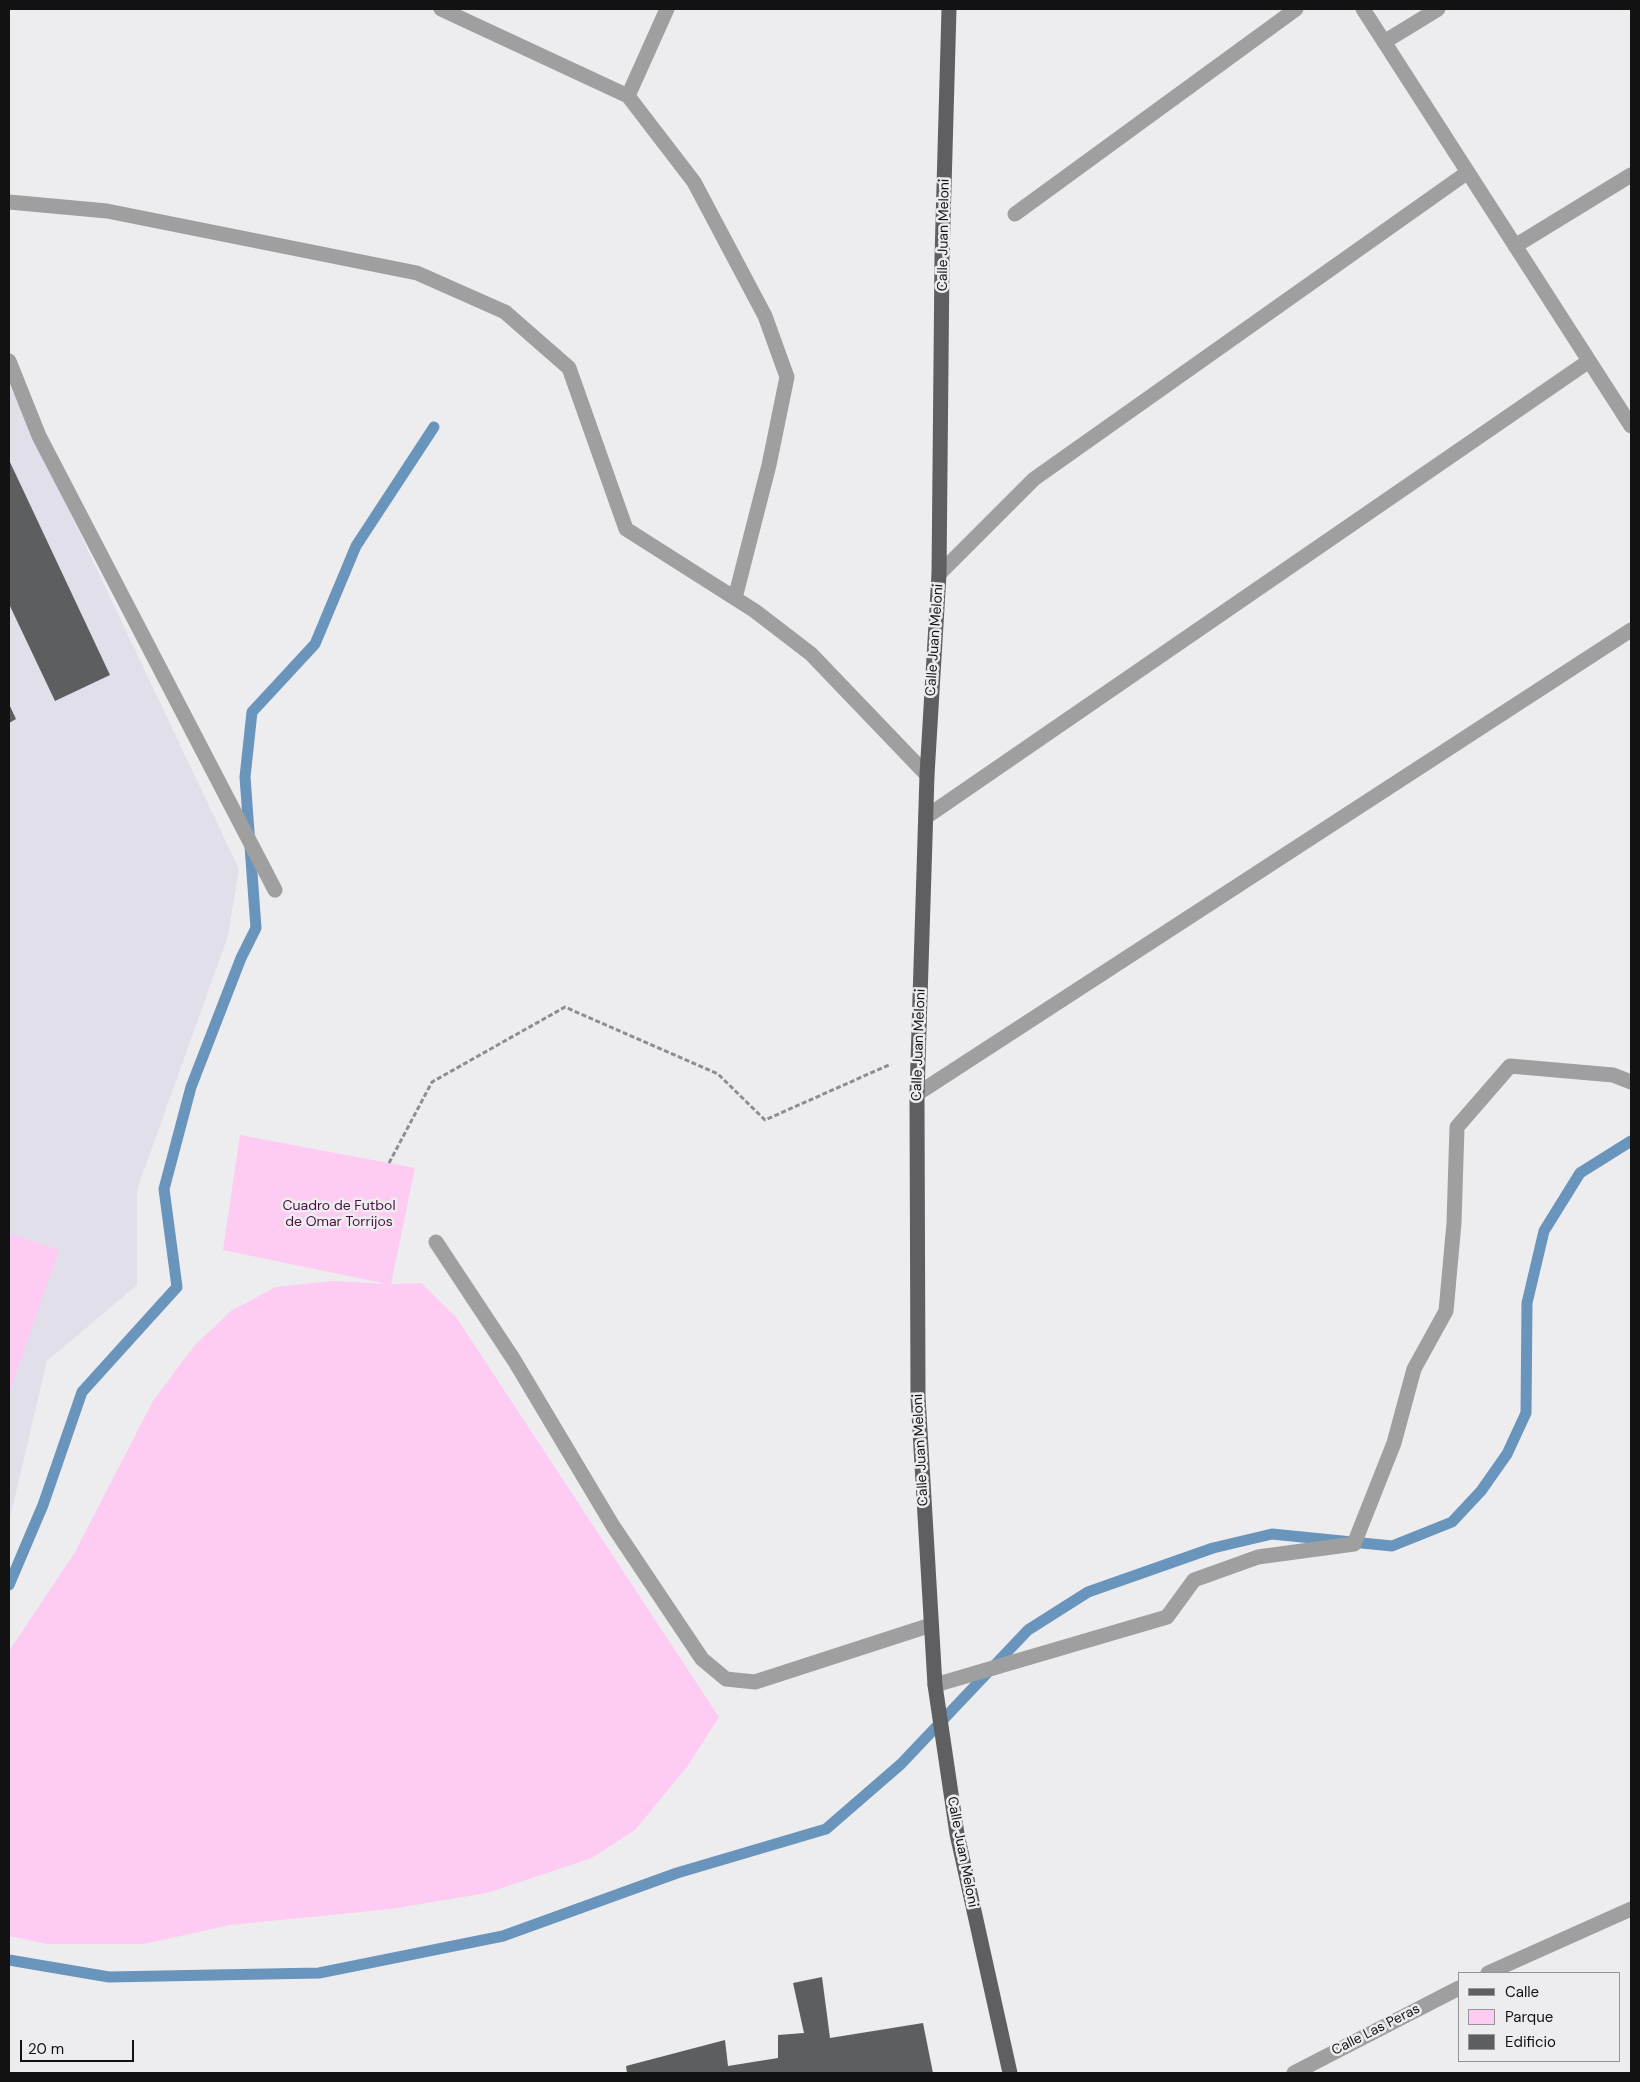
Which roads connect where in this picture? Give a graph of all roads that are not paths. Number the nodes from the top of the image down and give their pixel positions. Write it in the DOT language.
graph roads {
  1 [pos="441,9"];
  2 [pos="667,9"];
  3 [pos="949,9"];
  4 [pos="1296,9"];
  5 [pos="1363,9"];
  6 [pos="1438,9"];
  7 [pos="1384,42"];
  8 [pos="628,96"];
  9 [pos="1468,172"];
  10 [pos="1631,175"];
  11 [pos="9,202"];
  12 [pos="1016,214"];
  13 [pos="1515,246"];
  14 [pos="9,361"];
  15 [pos="1589,361"];
  16 [pos="1631,426"];
  17 [pos="939,574"];
  18 [pos="735,598"];
  19 [pos="1631,630"];
  20 [pos="927,775"];
  21 [pos="926,817"];
  22 [pos="275,890"];
  23 [pos="1631,1082"];
  24 [pos="917,1094"];
  25 [pos="436,1242"];
  26 [pos="931,1625"];
  27 [pos="935,1689"];
  28 [pos="1631,1909"];
  29 [pos="1490,1972"];
  30 [pos="1458,1989"];
  31 [pos="1010,2073"];
  32 [pos="1294,2073"];
  1 -- 8 [label="street"];
  2 -- 8 [label="street"];
  3 -- 17 [label="main road, Calle Juan Meloni"];
  4 -- 12 [label="street"];
  5 -- 7 [label="street"];
  6 -- 7 [label="street"];
  7 -- 9 [label="street"];
  8 -- 18 [label="street"];
  9 -- 13 [label="street"];
  9 -- 17 [label="street"];
  10 -- 13 [label="street"];
  11 -- 18 [label="street"];
  13 -- 15 [label="street"];
  14 -- 22 [label="street"];
  15 -- 16 [label="street"];
  15 -- 21 [label="street"];
  17 -- 20 [label="main road, Calle Juan Meloni"];
  18 -- 20 [label="street"];
  19 -- 24 [label="street"];
  20 -- 21 [label="main road, Calle Juan Meloni"];
  21 -- 24 [label="main road, Calle Juan Meloni"];
  23 -- 27 [label="street"];
  24 -- 26 [label="main road, Calle Juan Meloni"];
  25 -- 26 [label="street"];
  26 -- 27 [label="main road, Calle Juan Meloni"];
  27 -- 31 [label="main road, Calle Juan Meloni"];
  28 -- 29 [label="street"];
  30 -- 32 [label="street, Calle Las Peras"];
}
